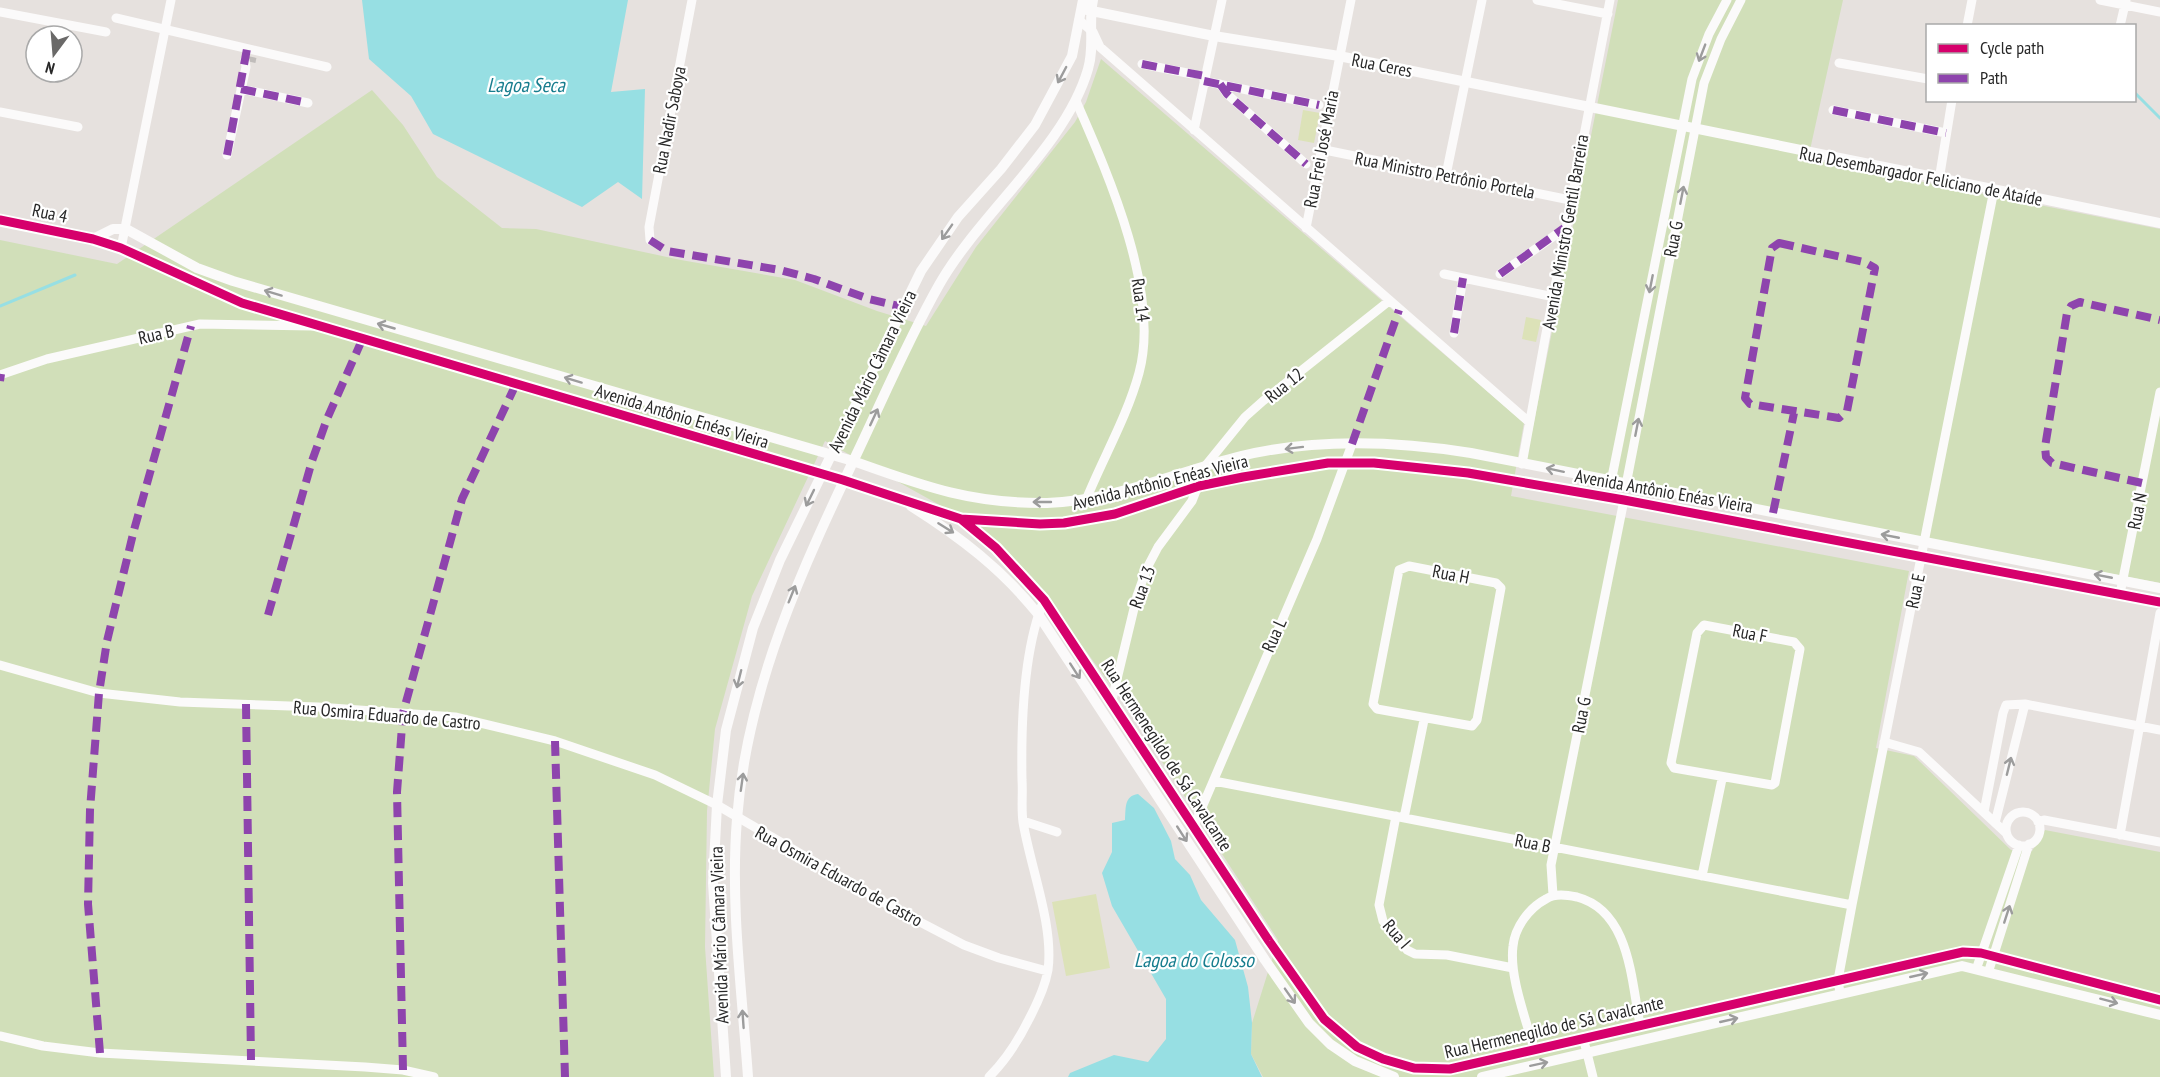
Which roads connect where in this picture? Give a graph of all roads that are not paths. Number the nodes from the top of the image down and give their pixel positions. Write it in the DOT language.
graph roads {
  1 [pos="171,0"];
  2 [pos="692,0"];
  3 [pos="1093,0"];
  4 [pos="1222,0"];
  5 [pos="1351,0"];
  6 [pos="1482,0"];
  7 [pos="1537,0"];
  8 [pos="1610,0"];
  9 [pos="1727,0"];
  10 [pos="1741,0"];
  11 [pos="1972,0"];
  12 [pos="2100,0"];
  13 [pos="2125,3"];
  14 [pos="1085,7"];
  15 [pos="0,12"];
  16 [pos="2160,12"];
  17 [pos="1608,14"];
  18 [pos="116,18"];
  19 [pos="1079,20"];
  20 [pos="1967,24"];
  21 [pos="2120,24"];
  22 [pos="165,29"];
  23 [pos="106,32"];
  24 [pos="1093,32"];
  25 [pos="1214,36"];
  26 [pos="1339,56"];
  27 [pos="249,57"];
  28 [pos="1839,63"];
  29 [pos="1142,64"];
  30 [pos="327,67"];
  31 [pos="1199,77"];
  32 [pos="1926,79"];
  33 [pos="1466,81"];
  34 [pos="1220,84"];
  35 [pos="241,89"];
  36 [pos="1076,100"];
  37 [pos="1952,102"];
  38 [pos="308,103"];
  39 [pos="1319,105"];
  40 [pos="1589,106"];
  41 [pos="1833,110"];
  42 [pos="0,112"];
  43 [pos="78,127"];
  44 [pos="1682,128"];
  45 [pos="1194,130"];
  46 [pos="1694,130"];
  47 [pos="1946,133"];
  48 [pos="1320,149"];
  49 [pos="227,155"];
  50 [pos="1306,164"];
  51 [pos="1446,175"];
  52 [pos="1939,180"];
  53 [pos="1994,190"];
  54 [pos="1569,200"];
  55 [pos="0,220"];
  56 [pos="2160,223"];
  57 [pos="1306,228"];
  58 [pos="1564,228"];
  59 [pos="126,229"];
  60 [pos="93,239"];
  61 [pos="650,240"];
  62 [pos="121,248"];
  63 [pos="1444,274"];
  64 [pos="1500,274"];
  65 [pos="1463,278"];
  66 [pos="1554,297"];
  67 [pos="1389,301"];
  68 [pos="317,326"];
  69 [pos="1454,333"];
  70 [pos="0,375"];
  71 [pos="2160,392"];
  72 [pos="1529,422"];
  73 [pos="1352,444"];
  74 [pos="831,457"];
  75 [pos="853,461"];
  76 [pos="1346,462"];
  77 [pos="1522,464"];
  78 [pos="1206,465"];
  79 [pos="822,475"];
  80 [pos="843,480"];
  81 [pos="1611,482"];
  82 [pos="1626,485"];
  83 [pos="1199,486"];
  84 [pos="896,497"];
  85 [pos="1086,500"];
  86 [pos="1624,500"];
  87 [pos="961,519"];
  88 [pos="1925,542"];
  89 [pos="1922,557"];
  90 [pos="2123,580"];
  91 [pos="2160,588"];
  92 [pos="2120,594"];
  93 [pos="1044,600"];
  94 [pos="2160,602"];
  95 [pos="1038,614"];
  96 [pos="2160,614"];
  97 [pos="0,665"];
  98 [pos="1112,700"];
  99 [pos="2025,704"];
  100 [pos="1424,720"];
  101 [pos="2140,727"];
  102 [pos="2160,730"];
  103 [pos="1884,741"];
  104 [pos="1722,778"];
  105 [pos="1214,781"];
  106 [pos="2001,802"];
  107 [pos="717,805"];
  108 [pos="1984,812"];
  109 [pos="2016,813"];
  110 [pos="1400,817"];
  111 [pos="737,818"];
  112 [pos="1023,821"];
  113 [pos="2038,822"];
  114 [pos="1995,823"];
  115 [pos="1194,826"];
  116 [pos="1057,832"];
  117 [pos="2007,833"];
  118 [pos="2120,835"];
  119 [pos="2160,843"];
  120 [pos="2029,844"];
  121 [pos="2019,845"];
  122 [pos="1555,847"];
  123 [pos="1702,876"];
  124 [pos="1553,896"];
  125 [pos="1852,905"];
  126 [pos="1981,953"];
  127 [pos="1993,956"];
  128 [pos="1977,967"];
  129 [pos="1513,968"];
  130 [pos="1989,970"];
  131 [pos="1047,971"];
  132 [pos="1838,980"];
  133 [pos="1840,993"];
  134 [pos="2160,1000"];
  135 [pos="2160,1015"];
  136 [pos="1640,1024"];
  137 [pos="0,1035"];
  138 [pos="1583,1037"];
  139 [pos="1534,1049"];
  140 [pos="1587,1053"];
  141 [pos="365,1067"];
  142 [pos="364,1077"];
  143 [pos="434,1077"];
  144 [pos="726,1077"];
  145 [pos="748,1077"];
  146 [pos="989,1077"];
  147 [pos="1394,1077"];
  148 [pos="1482,1077"];
  149 [pos="1593,1077"];
  1 -- 22 [label="street"];
  2 -- 61 [label="street, Rua Nadir Saboya"];
  3 -- 14 [label="street, Avenida Mário Câmara Vieira"];
  4 -- 25 [label="street"];
  5 -- 26 [label="street, Rua Frei José Maria"];
  6 -- 33 [label="street"];
  7 -- 17 [label="street"];
  8 -- 17 [label="street, Avenida Ministro Gentil Barreira"];
  9 -- 44 [label="street, Rua G, one-way"];
  10 -- 46 [label="street, Rua G"];
  11 -- 20 [label="street"];
  12 -- 13 [label="street"];
  13 -- 16 [label="street"];
  13 -- 21 [label="street"];
  14 -- 19 [label="street, Avenida Mário Câmara Vieira"];
  14 -- 24 [label="street, Avenida Mário Câmara Vieira"];
  14 -- 25 [label="street, Rua Ceres"];
  15 -- 23 [label="street"];
  17 -- 40 [label="street, Avenida Ministro Gentil Barreira"];
  18 -- 22 [label="street"];
  19 -- 24 [label="street"];
  19 -- 74 [label="street, Avenida Mário Câmara Vieira, one-way"];
  22 -- 27 [label="street"];
  22 -- 59 [label="street"];
  24 -- 36 [label="street, Avenida Mário Câmara Vieira"];
  24 -- 45 [label="street"];
  25 -- 26 [label="street, Rua Ceres"];
  25 -- 31 [label="street"];
  26 -- 33 [label="street, Rua Ceres"];
  26 -- 48 [label="street, Rua Frei José Maria"];
  27 -- 30 [label="street"];
  27 -- 35 [label="street"];
  28 -- 32 [label="street"];
  29 -- 31 [label="street"];
  31 -- 34 [label="street"];
  31 -- 45 [label="street"];
  33 -- 40 [label="street, Rua Ceres"];
  33 -- 51 [label="street"];
  34 -- 39 [label="street"];
  34 -- 50 [label="street"];
  35 -- 38 [label="street"];
  35 -- 49 [label="street"];
  75 -- 36 [label="street, Avenida Mário Câmara Vieira, one-way"];
  36 -- 85 [label="street, Rua 14"];
  37 -- 47 [label="street"];
  40 -- 44 [label="street, Rua Ceres"];
  40 -- 54 [label="street, Avenida Ministro Gentil Barreira"];
  41 -- 47 [label="street"];
  42 -- 43 [label="street"];
  44 -- 46 [label="street, Rua Desembargador Feliciano de Ataíde"];
  44 -- 81 [label="street, Rua G, one-way"];
  45 -- 57 [label="street"];
  46 -- 52 [label="street, Rua Desembargador Feliciano de Ataíde"];
  82 -- 46 [label="street, Rua G, one-way"];
  47 -- 52 [label="street"];
  48 -- 51 [label="street, Rua Ministro Petrônio Portela"];
  48 -- 57 [label="street, Rua Frei José Maria"];
  51 -- 54 [label="street, Rua Ministro Petrônio Portela"];
  52 -- 53 [label="street, Rua Desembargador Feliciano de Ataíde"];
  53 -- 56 [label="street, Rua Desembargador Feliciano de Ataíde"];
  53 -- 88 [label="street, Rua E"];
  54 -- 58 [label="street, Avenida Ministro Gentil Barreira"];
  55 -- 60 [label="street, Rua 4"];
  57 -- 67 [label="street"];
  58 -- 64 [label="street"];
  58 -- 66 [label="street, Avenida Ministro Gentil Barreira"];
  59 -- 60 [label="street"];
  59 -- 62 [label="street"];
  74 -- 59 [label="street, Avenida Antônio Enéas Vieira, one-way"];
  60 -- 62 [label="street, Avenida Antônio Enéas Vieira"];
  62 -- 68 [label="street, Avenida Antônio Enéas Vieira"];
  63 -- 65 [label="street"];
  65 -- 66 [label="street"];
  65 -- 69 [label="street"];
  66 -- 72 [label="street, Avenida Ministro Gentil Barreira"];
  67 -- 72 [label="street"];
  67 -- 78 [label="street, Rua 12"];
  68 -- 70 [label="street, Rua B"];
  68 -- 79 [label="street, Avenida Antônio Enéas Vieira"];
  71 -- 90 [label="street, Rua N"];
  72 -- 77 [label="street, Avenida Ministro Gentil Barreira"];
  73 -- 76 [label="street, Rua L"];
  73 -- 77 [label="street, Avenida Antônio Enéas Vieira"];
  73 -- 78 [label="street, Avenida Antônio Enéas Vieira, one-way"];
  74 -- 75 [label="street, Avenida Antônio Enéas Vieira"];
  74 -- 79 [label="street, Avenida Mário Câmara Vieira"];
  75 -- 80 [label="street, Avenida Mário Câmara Vieira"];
  85 -- 75 [label="street, Avenida Antônio Enéas Vieira, one-way"];
  76 -- 83 [label="street, Avenida Antônio Enéas Vieira"];
  76 -- 86 [label="street, Avenida Antônio Enéas Vieira"];
  76 -- 105 [label="street, Rua L"];
  81 -- 77 [label="street, Avenida Antônio Enéas Vieira, one-way"];
  78 -- 83 [label="street, Rua 12"];
  78 -- 85 [label="street, Avenida Antônio Enéas Vieira"];
  79 -- 80 [label="street, Avenida Antônio Enéas Vieira"];
  79 -- 107 [label="street, Avenida Mário Câmara Vieira, one-way"];
  80 -- 84 [label="street, Avenida Antônio Enéas Vieira"];
  111 -- 80 [label="street, Avenida Mário Câmara Vieira, one-way"];
  81 -- 82 [label="street, Avenida Antônio Enéas Vieira"];
  88 -- 82 [label="street, Avenida Antônio Enéas Vieira, one-way"];
  83 -- 87 [label="street, Avenida Antônio Enéas Vieira"];
  83 -- 98 [label="street, Rua 13"];
  84 -- 87 [label="street, Avenida Antônio Enéas Vieira"];
  84 -- 95 [label="street, Rua Hermenegildo de Sá Cavalcante, one-way"];
  86 -- 89 [label="street, Avenida Antônio Enéas Vieira"];
  86 -- 122 [label="street, Rua G"];
  87 -- 93 [label="street, Rua Hermenegildo de Sá Cavalcante"];
  88 -- 89 [label="street, Rua E"];
  90 -- 88 [label="street, Avenida Antônio Enéas Vieira, one-way"];
  89 -- 92 [label="street, Avenida Antônio Enéas Vieira"];
  89 -- 103 [label="street, Rua E"];
  90 -- 91 [label="street, Avenida Antônio Enéas Vieira"];
  90 -- 92 [label="street, Rua N"];
  92 -- 94 [label="street, Avenida Antônio Enéas Vieira"];
  93 -- 95 [label="street"];
  93 -- 98 [label="street, Rua Hermenegildo de Sá Cavalcante"];
  95 -- 112 [label="street"];
  95 -- 147 [label="street, Rua Hermenegildo de Sá Cavalcante, one-way"];
  96 -- 101 [label="street"];
  97 -- 107 [label="street, Rua Osmira Eduardo de Castro"];
  98 -- 115 [label="street, Rua Hermenegildo de Sá Cavalcante"];
  99 -- 101 [label="street"];
  106 -- 99 [label="street, one-way"];
  99 -- 108 [label="street"];
  100 -- 100 [label="street, Rua H"];
  100 -- 110 [label="street"];
  101 -- 102 [label="street"];
  101 -- 118 [label="street"];
  103 -- 108 [label="street"];
  103 -- 125 [label="street, Rua E"];
  104 -- 104 [label="street, Rua F"];
  104 -- 123 [label="street"];
  105 -- 110 [label="street, Rua B"];
  105 -- 115 [label="street, Rua L"];
  106 -- 109 [label="street"];
  106 -- 114 [label="street"];
  107 -- 111 [label="street, Rua Osmira Eduardo de Castro"];
  107 -- 144 [label="street, Avenida Mário Câmara Vieira"];
  108 -- 114 [label="street"];
  109 -- 113 [label="street"];
  109 -- 117 [label="street"];
  110 -- 122 [label="street, Rua B"];
  110 -- 129 [label="street, Rua I"];
  111 -- 131 [label="street, Rua Osmira Eduardo de Castro"];
  145 -- 111 [label="street, Avenida Mário Câmara Vieira, one-way"];
  112 -- 116 [label="street"];
  112 -- 131 [label="street"];
  113 -- 118 [label="street"];
  113 -- 120 [label="street"];
  114 -- 117 [label="street"];
  115 -- 139 [label="street, Rua Hermenegildo de Sá Cavalcante"];
  117 -- 121 [label="street"];
  118 -- 119 [label="street"];
  120 -- 121 [label="street"];
  127 -- 120 [label="street, one-way"];
  121 -- 126 [label="street"];
  122 -- 123 [label="street, Rua B"];
  122 -- 124 [label="street, Rua G"];
  123 -- 125 [label="street, Rua B"];
  124 -- 129 [label="street"];
  124 -- 136 [label="street"];
  125 -- 132 [label="street, Rua E"];
  126 -- 127 [label="street, Rua Hermenegildo de Sá Cavalcante"];
  126 -- 128 [label="street"];
  126 -- 132 [label="street, Rua Hermenegildo de Sá Cavalcante"];
  127 -- 130 [label="street"];
  127 -- 134 [label="street, Rua Hermenegildo de Sá Cavalcante"];
  128 -- 130 [label="street, Rua Hermenegildo de Sá Cavalcante"];
  133 -- 128 [label="street, Rua Hermenegildo de Sá Cavalcante, one-way"];
  129 -- 139 [label="street"];
  130 -- 135 [label="street, Rua Hermenegildo de Sá Cavalcante, one-way"];
  131 -- 146 [label="street"];
  132 -- 133 [label="street, Rua E"];
  132 -- 136 [label="street, Rua Hermenegildo de Sá Cavalcante"];
  140 -- 133 [label="street, Rua Hermenegildo de Sá Cavalcante, one-way"];
  136 -- 138 [label="street, Rua Hermenegildo de Sá Cavalcante"];
  137 -- 141 [label="street"];
  138 -- 139 [label="street, Rua Hermenegildo de Sá Cavalcante"];
  138 -- 140 [label="street"];
  148 -- 140 [label="street, Rua Hermenegildo de Sá Cavalcante, one-way"];
  140 -- 149 [label="street"];
  141 -- 142 [label="street"];
  141 -- 143 [label="street"];
}
